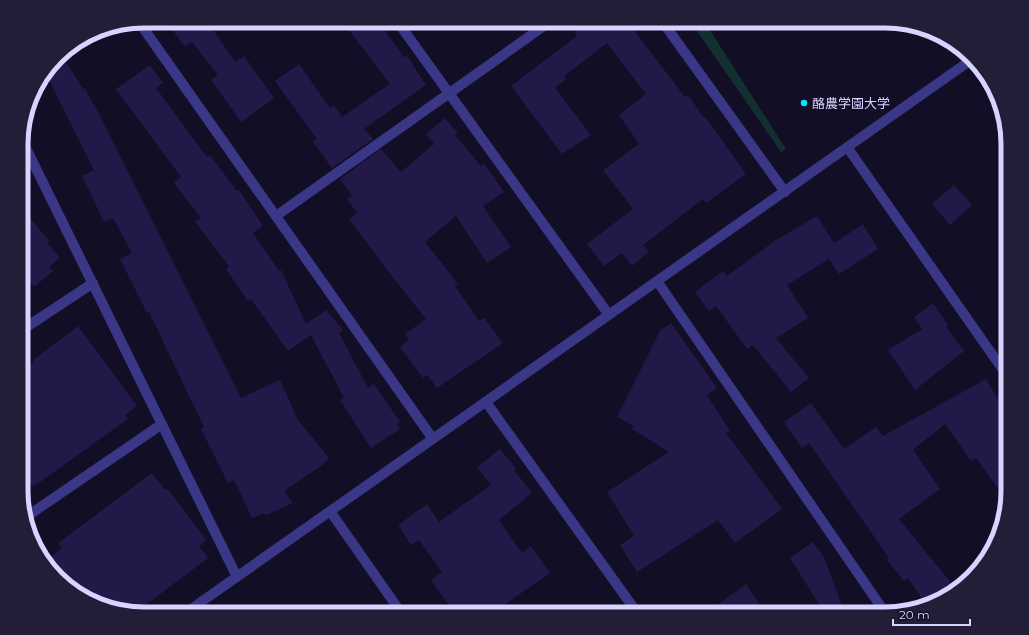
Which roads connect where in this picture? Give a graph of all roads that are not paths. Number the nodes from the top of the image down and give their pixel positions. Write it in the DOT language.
graph roads {
  1 [pos="143,28"];
  2 [pos="402,28"];
  3 [pos="541,28"];
  4 [pos="667,28"];
  5 [pos="967,62"];
  6 [pos="449,94"];
  7 [pos="847,147"];
  8 [pos="28,152"];
  9 [pos="784,192"];
  10 [pos="276,216"];
  11 [pos="657,281"];
  12 [pos="93,283"];
  13 [pos="609,315"];
  14 [pos="28,326"];
  15 [pos="1001,367"];
  16 [pos="486,402"];
  17 [pos="162,424"];
  18 [pos="434,439"];
  19 [pos="330,511"];
  20 [pos="31,514"];
  21 [pos="237,577"];
  22 [pos="194,607"];
  23 [pos="397,607"];
  24 [pos="633,607"];
  25 [pos="881,607"];
  1 -- 10 [label="street"];
  2 -- 6 [label="street"];
  3 -- 6 [label="street"];
  4 -- 9 [label="street"];
  5 -- 7 [label="street"];
  6 -- 10 [label="street"];
  6 -- 13 [label="street"];
  7 -- 9 [label="street"];
  7 -- 15 [label="street"];
  8 -- 12 [label="street"];
  9 -- 11 [label="street"];
  10 -- 18 [label="street"];
  11 -- 13 [label="street"];
  11 -- 25 [label="street"];
  12 -- 14 [label="street"];
  12 -- 17 [label="street"];
  13 -- 16 [label="street"];
  16 -- 18 [label="street"];
  16 -- 24 [label="street"];
  17 -- 20 [label="street"];
  17 -- 21 [label="street"];
  18 -- 19 [label="street"];
  19 -- 21 [label="street"];
  19 -- 23 [label="street"];
  21 -- 22 [label="street"];
}
